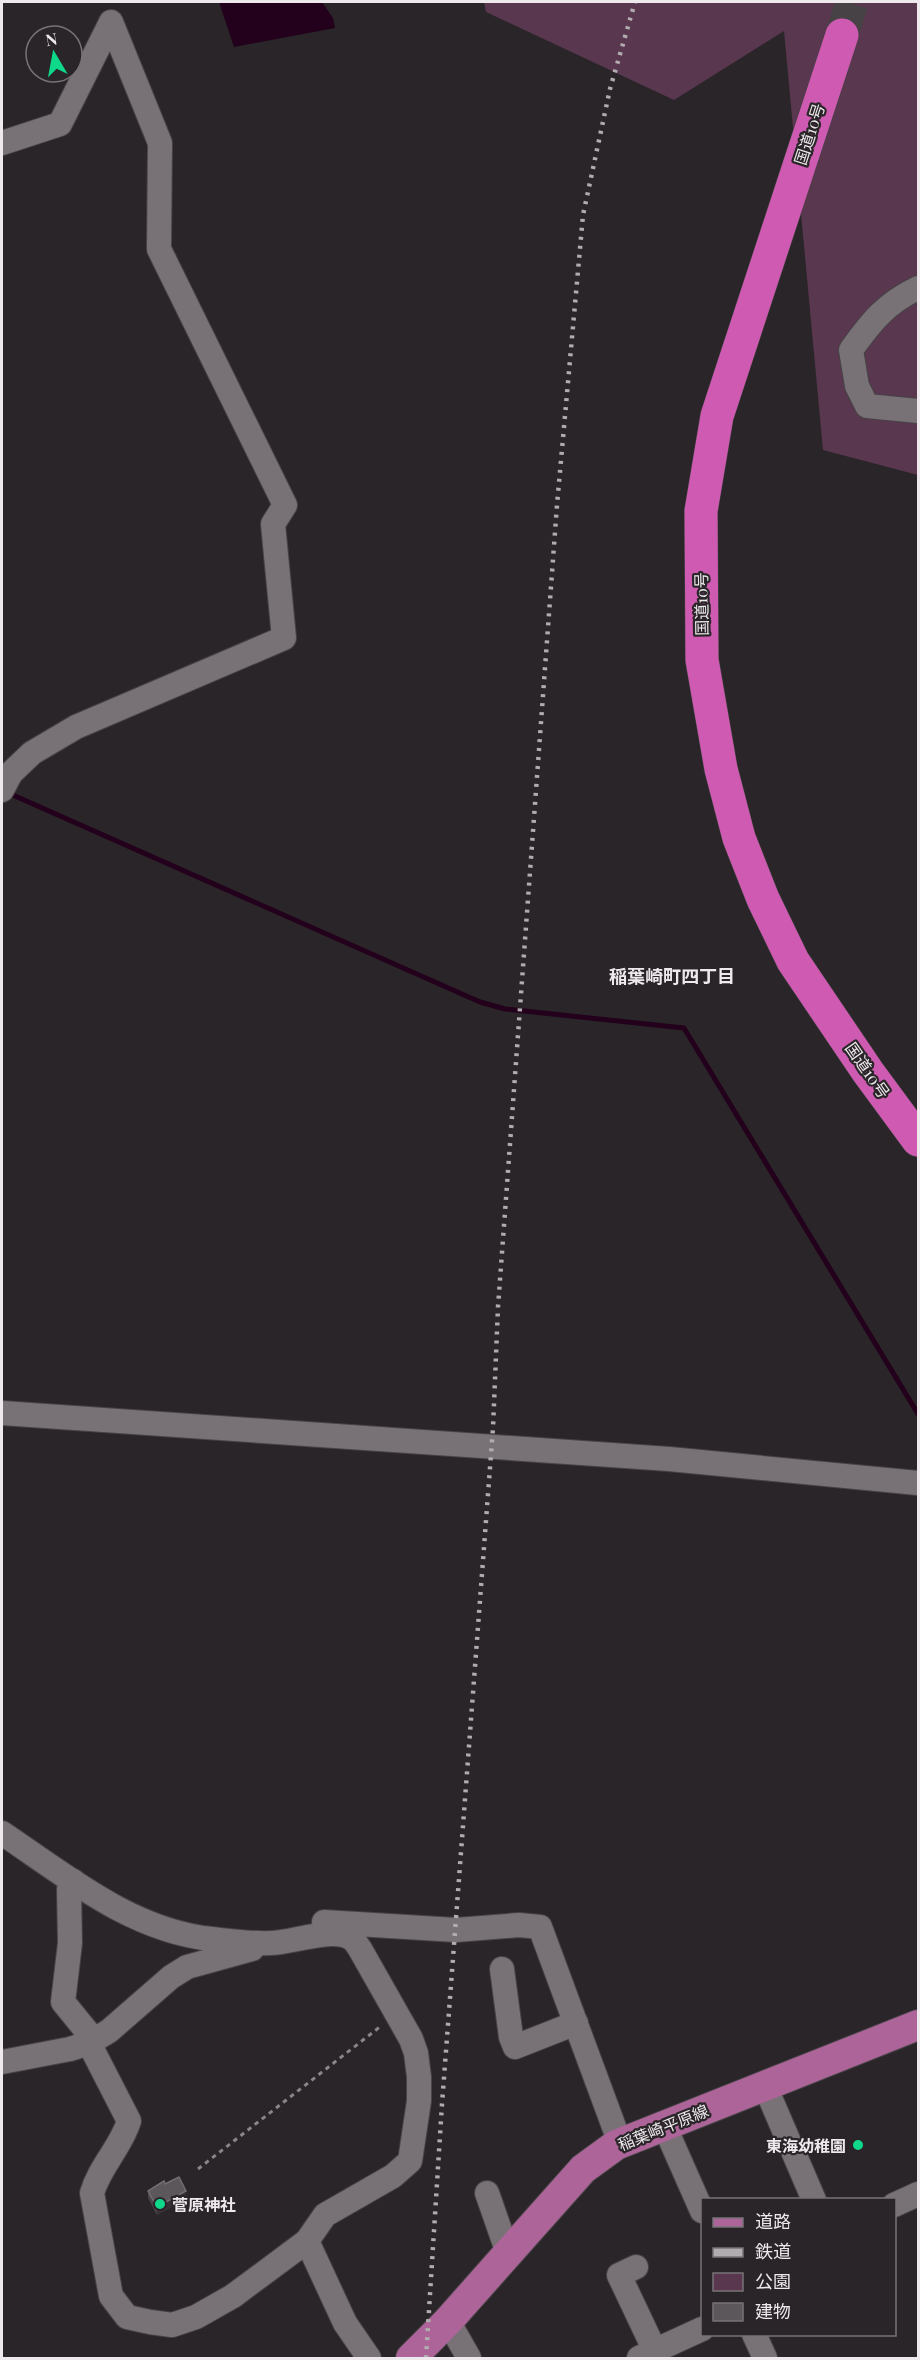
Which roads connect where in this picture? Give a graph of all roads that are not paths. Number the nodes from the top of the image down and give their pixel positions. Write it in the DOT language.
graph roads {
  1 [pos="842,35"];
  2 [pos="2,143"];
  3 [pos="918,288"];
  4 [pos="918,411"];
  5 [pos="5,784"];
  6 [pos="918,1140"];
  7 [pos="2,1413"];
  8 [pos="918,1484"];
  9 [pos="2,1833"];
  10 [pos="73,1881"];
  11 [pos="231,1940"];
  12 [pos="272,1943"];
  13 [pos="502,1969"];
  14 [pos="576,2023"];
  15 [pos="918,2025"];
  16 [pos="91,2042"];
  17 [pos="2,2062"];
  18 [pos="765,2086"];
  19 [pos="664,2126"];
  20 [pos="620,2143"];
  21 [pos="487,2193"];
  22 [pos="918,2194"];
  23 [pos="810,2198"];
  24 [pos="896,2204"];
  25 [pos="701,2209"];
  26 [pos="307,2241"];
  27 [pos="508,2253"];
  28 [pos="636,2267"];
  29 [pos="448,2321"];
  30 [pos="701,2329"];
  31 [pos="755,2336"];
  32 [pos="647,2355"];
  33 [pos="369,2358"];
  34 [pos="411,2358"];
  35 [pos="470,2358"];
  36 [pos="765,2358"];
  1 -- 6 [label="highway, 国道10号"];
  2 -- 5 [label="street"];
  3 -- 4 [label="street"];
  7 -- 8 [label="street"];
  9 -- 10 [label="street"];
  10 -- 11 [label="street"];
  10 -- 16 [label="street"];
  11 -- 12 [label="street"];
  11 -- 14 [label="street"];
  12 -- 16 [label="street"];
  12 -- 26 [label="street"];
  13 -- 14 [label="street"];
  14 -- 20 [label="street"];
  15 -- 18 [label="main road, 稲葉崎平原線"];
  16 -- 17 [label="street"];
  16 -- 26 [label="street"];
  18 -- 19 [label="main road, 稲葉崎平原線"];
  18 -- 23 [label="street"];
  19 -- 20 [label="main road, 稲葉崎平原線"];
  19 -- 25 [label="street"];
  20 -- 27 [label="main road, 稲葉崎平原線"];
  21 -- 27 [label="street"];
  22 -- 24 [label="street"];
  26 -- 33 [label="street"];
  27 -- 29 [label="main road, 稲葉崎平原線"];
  28 -- 32 [label="street"];
  29 -- 34 [label="main road, 稲葉崎平原線"];
  29 -- 35 [label="street"];
  30 -- 32 [label="street"];
  31 -- 36 [label="street"];
}
